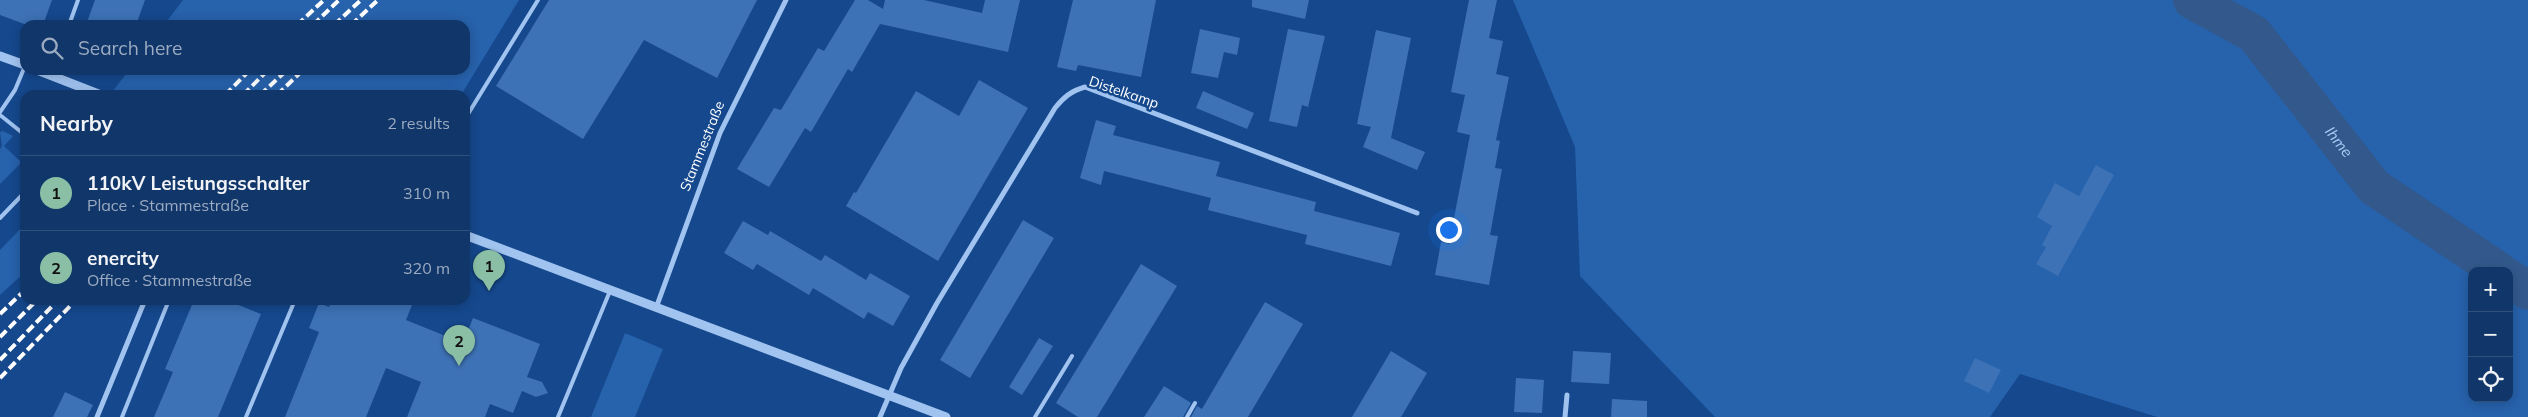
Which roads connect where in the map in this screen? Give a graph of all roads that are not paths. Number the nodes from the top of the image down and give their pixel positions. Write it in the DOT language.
graph roads {
  1 [pos="78,0"];
  2 [pos="538,0"];
  3 [pos="786,0"];
  4 [pos="71,20"];
  5 [pos="0,56"];
  6 [pos="20,64"];
  7 [pos="21,75"];
  8 [pos="56,75"];
  9 [pos="90,90"];
  10 [pos="470,110"];
  11 [pos="0,113"];
  12 [pos="20,131"];
  13 [pos="20,197"];
  14 [pos="1417,213"];
  15 [pos="0,218"];
  16 [pos="470,237"];
  17 [pos="610,291"];
  18 [pos="143,305"];
  19 [pos="167,305"];
  20 [pos="291,305"];
  21 [pos="656,308"];
  22 [pos="1072,356"];
  23 [pos="889,395"];
  24 [pos="1567,395"];
  25 [pos="1195,403"];
  26 [pos="98,417"];
  27 [pos="122,417"];
  28 [pos="246,417"];
  29 [pos="558,417"];
  30 [pos="880,417"];
  31 [pos="946,417"];
  32 [pos="1035,417"];
  33 [pos="1187,417"];
  34 [pos="1565,417"];
  1 -- 4 [label="lane"];
  2 -- 10 [label="lane"];
  3 -- 21 [label="street, Stammestraße"];
  5 -- 6 [label="street"];
  7 -- 11 [label="lane"];
  8 -- 9 [label="street"];
  11 -- 12 [label="lane"];
  13 -- 15 [label="lane"];
  14 -- 23 [label="street, Distelkamp"];
  16 -- 17 [label="street"];
  17 -- 21 [label="street"];
  17 -- 29 [label="lane"];
  18 -- 26 [label="street"];
  19 -- 27 [label="lane"];
  20 -- 28 [label="lane"];
  21 -- 23 [label="street"];
  22 -- 32 [label="lane"];
  23 -- 30 [label="street"];
  23 -- 31 [label="street"];
  24 -- 34 [label="street"];
  25 -- 33 [label="lane"];
}
